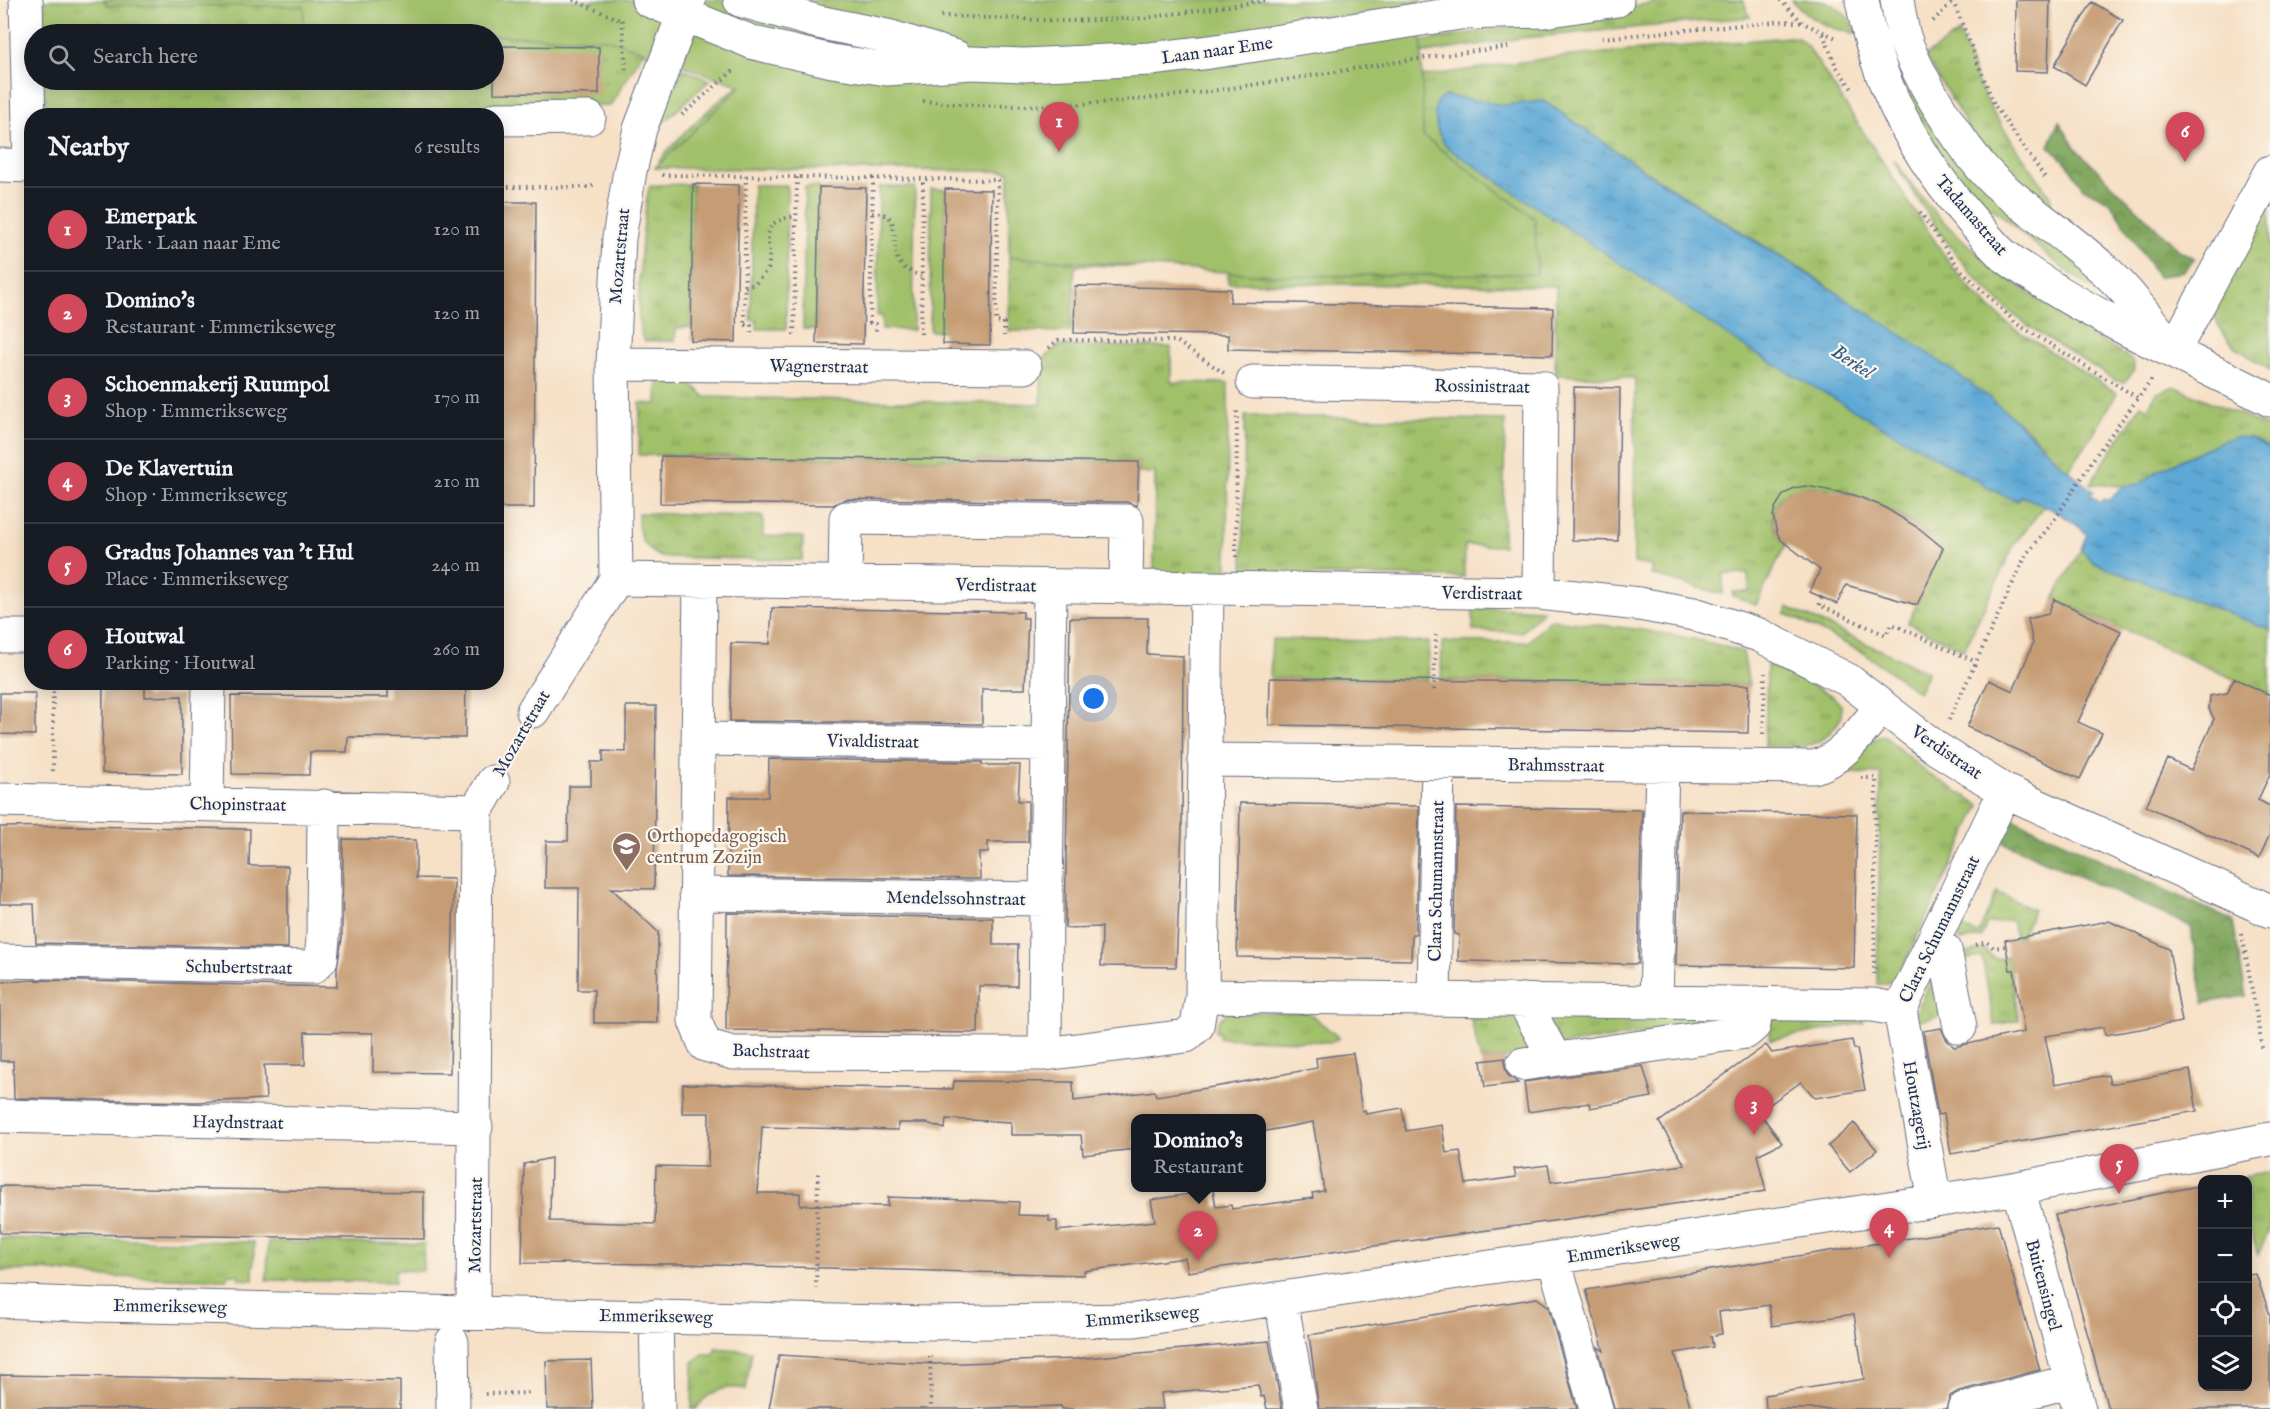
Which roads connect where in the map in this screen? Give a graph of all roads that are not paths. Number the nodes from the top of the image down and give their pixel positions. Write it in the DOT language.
graph roads {
  1 [pos="26,0"];
  2 [pos="648,0"];
  3 [pos="740,0"];
  4 [pos="1494,0"];
  5 [pos="1617,0"];
  6 [pos="1862,0"];
  7 [pos="1897,0"];
  8 [pos="686,8"];
  9 [pos="1460,13"];
  10 [pos="25,24"];
  11 [pos="972,63"];
  12 [pos="24,66"];
  13 [pos="589,118"];
  14 [pos="504,119"];
  15 [pos="21,166"];
  16 [pos="2270,172"];
  17 [pos="2174,350"];
  18 [pos="613,364"];
  19 [pos="1014,367"];
  20 [pos="1245,382"];
  21 [pos="2270,400"];
  22 [pos="616,579"];
  23 [pos="700,580"];
  24 [pos="845,583"];
  25 [pos="1050,586"];
  26 [pos="1126,587"];
  27 [pos="1222,589"];
  28 [pos="1539,593"];
  29 [pos="0,636"];
  30 [pos="24,636"];
  31 [pos="209,690"];
  32 [pos="1882,706"];
  33 [pos="533,711"];
  34 [pos="698,739"];
  35 [pos="1048,744"];
  36 [pos="1204,760"];
  37 [pos="1438,763"];
  38 [pos="1662,767"];
  39 [pos="493,782"];
  40 [pos="2006,791"];
  41 [pos="0,800"];
  42 [pos="207,803"];
  43 [pos="324,806"];
  44 [pos="476,811"];
  45 [pos="696,894"];
  46 [pos="1046,899"];
  47 [pos="2270,911"];
  48 [pos="1932,944"];
  49 [pos="0,962"];
  50 [pos="1202,996"];
  51 [pos="1434,999"];
  52 [pos="1523,1000"];
  53 [pos="1656,1002"];
  54 [pos="1756,1003"];
  55 [pos="1887,1007"];
  56 [pos="1959,1027"];
  57 [pos="1045,1054"];
  58 [pos="0,1116"];
  59 [pos="476,1127"];
  60 [pos="2270,1139"];
  61 [pos="2018,1188"];
  62 [pos="1935,1201"];
  63 [pos="1554,1259"];
  64 [pos="1281,1300"];
  65 [pos="0,1301"];
  66 [pos="473,1311"];
  67 [pos="656,1316"];
  68 [pos="452,1342"];
  69 [pos="2075,1395"];
  70 [pos="453,1402"];
  71 [pos="658,1409"];
  72 [pos="1301,1409"];
  73 [pos="1596,1409"];
  74 [pos="1964,1409"];
  1 -- 10 [label="street"];
  2 -- 8 [label="street, Laan naar Eme"];
  3 -- 11 [label="street, Laan naar Eme"];
  4 -- 9 [label="street, Laan naar Eme"];
  5 -- 9 [label="street, Laan naar Eme"];
  6 -- 17 [label="street, Tadamastraat"];
  7 -- 17 [label="street, Tadamastraat"];
  8 -- 11 [label="street, Laan naar Eme"];
  8 -- 18 [label="street, Mozartstraat"];
  9 -- 11 [label="street, Laan naar Eme"];
  12 -- 15 [label="street"];
  13 -- 14 [label="street"];
  16 -- 17 [label="street"];
  17 -- 21 [label="street, Tadamastraat"];
  18 -- 19 [label="street, Wagnerstraat"];
  18 -- 22 [label="street, Mozartstraat"];
  20 -- 28 [label="street, Rossinistraat"];
  22 -- 23 [label="street, Verdistraat"];
  22 -- 33 [label="street, Mozartstraat"];
  23 -- 24 [label="street, Verdistraat"];
  23 -- 34 [label="street, Bachstraat"];
  24 -- 25 [label="street, Verdistraat"];
  24 -- 26 [label="street"];
  25 -- 26 [label="street, Verdistraat"];
  25 -- 35 [label="street, Mendelssohnstraat"];
  26 -- 27 [label="street, Verdistraat"];
  27 -- 28 [label="street, Verdistraat"];
  27 -- 36 [label="street"];
  28 -- 32 [label="street, Verdistraat"];
  29 -- 30 [label="street"];
  31 -- 42 [label="street"];
  32 -- 38 [label="street, Brahmsstraat"];
  32 -- 40 [label="street, Verdistraat"];
  34 -- 35 [label="street, Vivaldistraat"];
  34 -- 45 [label="street, Bachstraat"];
  35 -- 46 [label="street, Mendelssohnstraat"];
  36 -- 37 [label="street, Brahmsstraat"];
  36 -- 50 [label="street"];
  37 -- 38 [label="street, Brahmsstraat"];
  37 -- 51 [label="street, Clara Schumannstraat"];
  38 -- 53 [label="street"];
  39 -- 44 [label="street, Mozartstraat"];
  40 -- 47 [label="street, Verdistraat"];
  40 -- 48 [label="street, Clara Schumannstraat"];
  41 -- 42 [label="street, Chopinstraat"];
  42 -- 43 [label="street, Chopinstraat"];
  43 -- 44 [label="street, Chopinstraat"];
  43 -- 49 [label="street, Schubertstraat"];
  44 -- 59 [label="street, Mozartstraat"];
  45 -- 46 [label="street, Mendelssohnstraat"];
  45 -- 57 [label="street, Bachstraat"];
  46 -- 57 [label="street"];
  48 -- 55 [label="street, Clara Schumannstraat"];
  48 -- 56 [label="street"];
  50 -- 51 [label="street, Clara Schumannstraat"];
  50 -- 57 [label="street, Bachstraat"];
  51 -- 52 [label="street, Clara Schumannstraat"];
  52 -- 53 [label="street, Clara Schumannstraat"];
  52 -- 54 [label="street"];
  53 -- 54 [label="street, Clara Schumannstraat"];
  54 -- 55 [label="street, Clara Schumannstraat"];
  55 -- 62 [label="street, Houtzagerij"];
  58 -- 59 [label="street, Haydnstraat"];
  59 -- 66 [label="street, Mozartstraat"];
  60 -- 61 [label="street, Emmerikseweg"];
  61 -- 62 [label="street, Emmerikseweg"];
  61 -- 69 [label="street, Buitensingel"];
  62 -- 63 [label="street, Emmerikseweg"];
  63 -- 64 [label="street, Emmerikseweg"];
  63 -- 73 [label="street"];
  64 -- 67 [label="street, Emmerikseweg"];
  64 -- 72 [label="street"];
  65 -- 66 [label="street, Emmerikseweg"];
  66 -- 67 [label="street, Emmerikseweg"];
  67 -- 71 [label="street"];
  68 -- 70 [label="street"];
  69 -- 74 [label="street, Buitensingel"];
}
